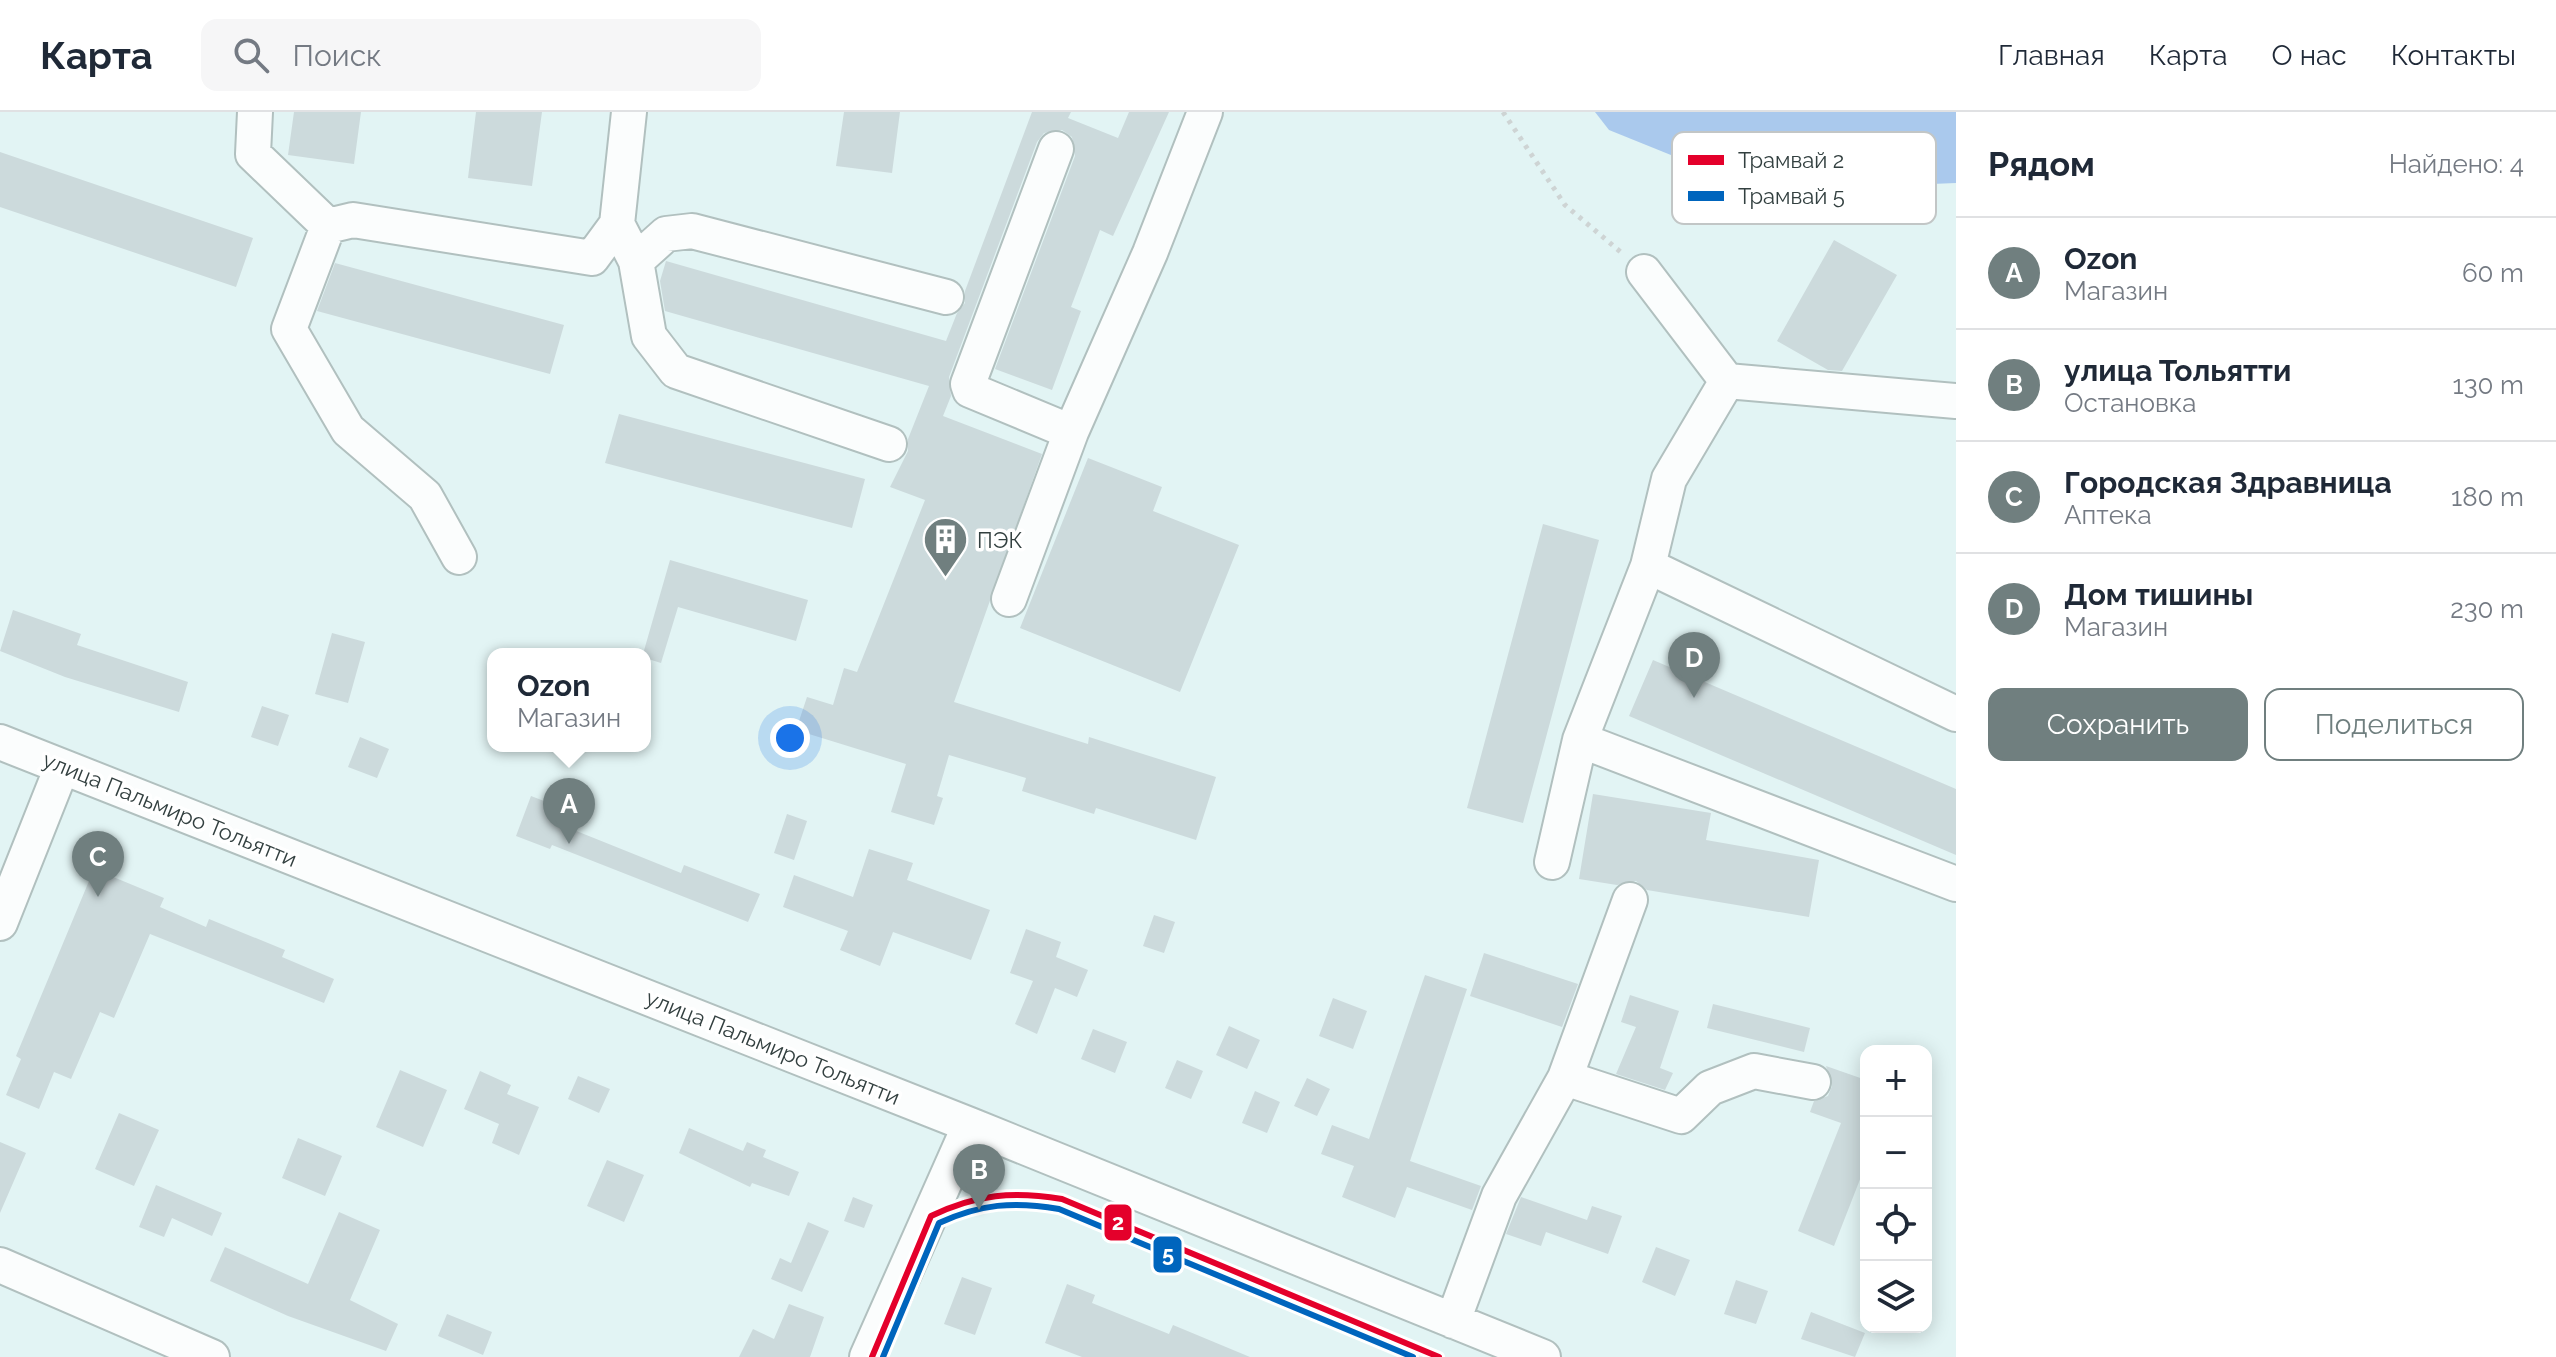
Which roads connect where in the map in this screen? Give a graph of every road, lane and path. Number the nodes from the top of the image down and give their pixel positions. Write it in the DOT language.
graph roads {
  1 [pos="255,112"];
  2 [pos="629,112"];
  3 [pos="1205,112"];
  4 [pos="1503,112"];
  5 [pos="1056,149"];
  6 [pos="617,224"];
  7 [pos="328,226"];
  8 [pos="636,261"];
  9 [pos="1644,272"];
  10 [pos="946,297"];
  11 [pos="1727,381"];
  12 [pos="1956,401"];
  13 [pos="1071,432"];
  14 [pos="889,444"];
  15 [pos="459,557"];
  16 [pos="1648,566"];
  17 [pos="1009,599"];
  18 [pos="1956,714"];
  19 [pos="1580,740"];
  20 [pos="0,742"];
  21 [pos="62,767"];
  22 [pos="1552,862"];
  23 [pos="1956,884"];
  24 [pos="1630,900"];
  25 [pos="0,923"];
  26 [pos="1565,1078"];
  27 [pos="1813,1082"];
  28 [pos="970,1125"];
  29 [pos="0,1265"];
  30 [pos="1453,1321"];
  31 [pos="212,1357"];
  32 [pos="867,1357"];
  33 [pos="1543,1357"];
  1 -- 7 [label="street"];
  2 -- 6 [label="street"];
  3 -- 13 [label="street"];
  4 -- 9 [label="path"];
  5 -- 13 [label="street"];
  6 -- 7 [label="street"];
  6 -- 8 [label="street"];
  7 -- 15 [label="street"];
  8 -- 10 [label="street"];
  8 -- 14 [label="street"];
  9 -- 11 [label="street"];
  11 -- 12 [label="street"];
  11 -- 16 [label="street"];
  13 -- 17 [label="street"];
  16 -- 18 [label="street"];
  16 -- 19 [label="street"];
  19 -- 22 [label="street"];
  19 -- 23 [label="street"];
  20 -- 21 [label="street, улица Пальмиро Тольятти"];
  21 -- 25 [label="street"];
  21 -- 28 [label="street, улица Пальмиро Тольятти"];
  24 -- 26 [label="street"];
  26 -- 27 [label="street"];
  26 -- 30 [label="street"];
  28 -- 30 [label="street, улица Пальмиро Тольятти"];
  28 -- 32 [label="street"];
  29 -- 31 [label="street"];
  30 -- 33 [label="street, улица Пальмиро Тольятти"];
}
